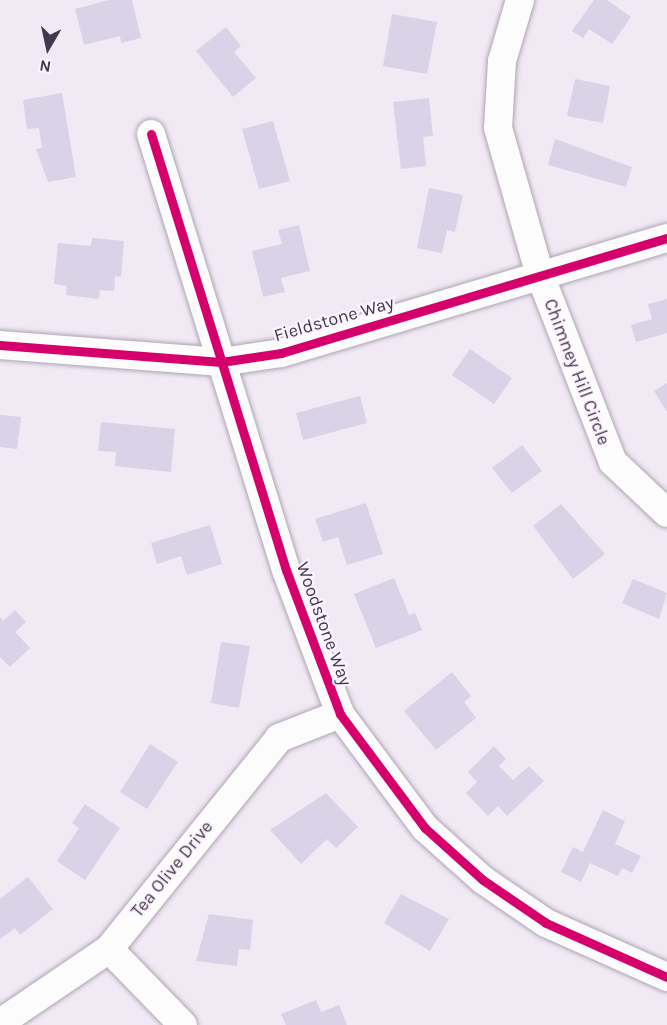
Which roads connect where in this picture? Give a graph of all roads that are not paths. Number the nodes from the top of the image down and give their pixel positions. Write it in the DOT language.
graph roads {
  1 [pos="520,0"];
  2 [pos="151,135"];
  3 [pos="667,238"];
  4 [pos="540,274"];
  5 [pos="0,345"];
  6 [pos="221,362"];
  7 [pos="667,513"];
  8 [pos="340,714"];
  9 [pos="109,949"];
  10 [pos="667,977"];
  11 [pos="0,1023"];
  12 [pos="183,1025"];
  1 -- 4 [label="street, Chimney Hill Circle"];
  2 -- 6 [label="street, Woodstone Way"];
  3 -- 4 [label="street, Fieldstone Way"];
  4 -- 6 [label="street, Fieldstone Way"];
  4 -- 7 [label="street, Chimney Hill Circle"];
  5 -- 6 [label="street, Fieldstone Way"];
  6 -- 8 [label="street, Woodstone Way"];
  8 -- 9 [label="street, Tea Olive Drive"];
  8 -- 10 [label="street, Woodstone Way"];
  9 -- 11 [label="street, Tea Olive Drive"];
  9 -- 12 [label="street"];
}
